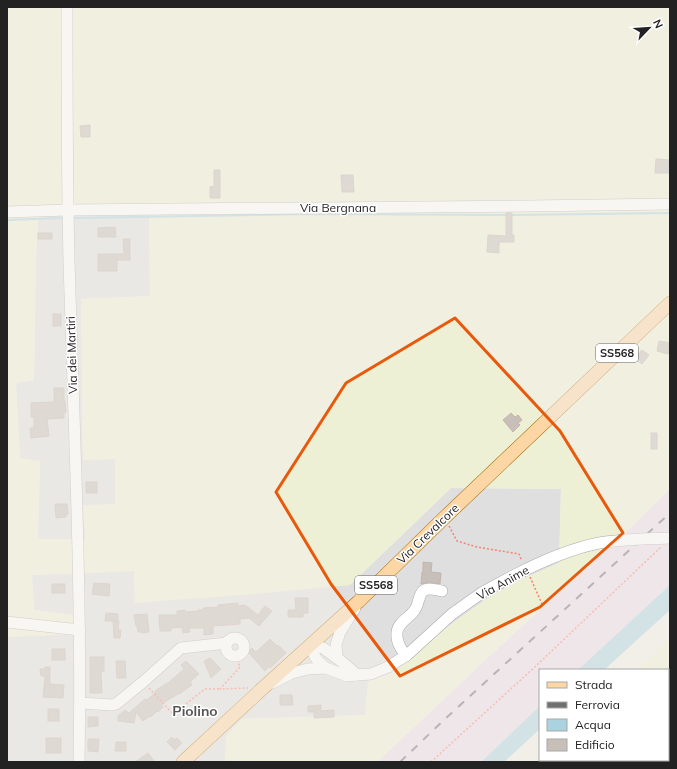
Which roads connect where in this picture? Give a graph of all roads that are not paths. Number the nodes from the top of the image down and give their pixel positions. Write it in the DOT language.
graph roads {
  1 [pos="66,7"];
  2 [pos="670,204"];
  3 [pos="68,210"];
  4 [pos="7,212"];
  5 [pos="670,303"];
  6 [pos="667,542"];
  7 [pos="442,591"];
  8 [pos="358,602"];
  9 [pos="7,622"];
  10 [pos="80,630"];
  11 [pos="311,645"];
  12 [pos="236,656"];
  13 [pos="406,656"];
  14 [pos="337,658"];
  15 [pos="326,668"];
  16 [pos="356,675"];
  17 [pos="262,688"];
  18 [pos="80,703"];
  19 [pos="79,762"];
  20 [pos="183,762"];
  1 -- 3 [label="street, Via dei Martiri"];
  2 -- 3 [label="street, Via Bergnana"];
  3 -- 4 [label="street, Via Bergnana"];
  3 -- 10 [label="street, Via dei Martiri"];
  5 -- 8 [label="main road, Via Crevalcore / SS568"];
  6 -- 13 [label="street, Via Anime, bridge"];
  7 -- 13 [label="street"];
  8 -- 11 [label="main road, Via Crevalcore / SS568"];
  8 -- 14 [label="street"];
  9 -- 10 [label="street"];
  10 -- 18 [label="street, Via dei Martiri"];
  11 -- 14 [label="street"];
  11 -- 15 [label="street"];
  11 -- 17 [label="main road, Via Crevalcore / SS568"];
  12 -- 18 [label="street"];
  13 -- 16 [label="street, Via Anime"];
  14 -- 16 [label="street"];
  15 -- 16 [label="street, Via Anime"];
  15 -- 17 [label="street"];
  17 -- 20 [label="main road, Via Crevalcore / SS568"];
  18 -- 19 [label="street, Via dei Martiri"];
}
